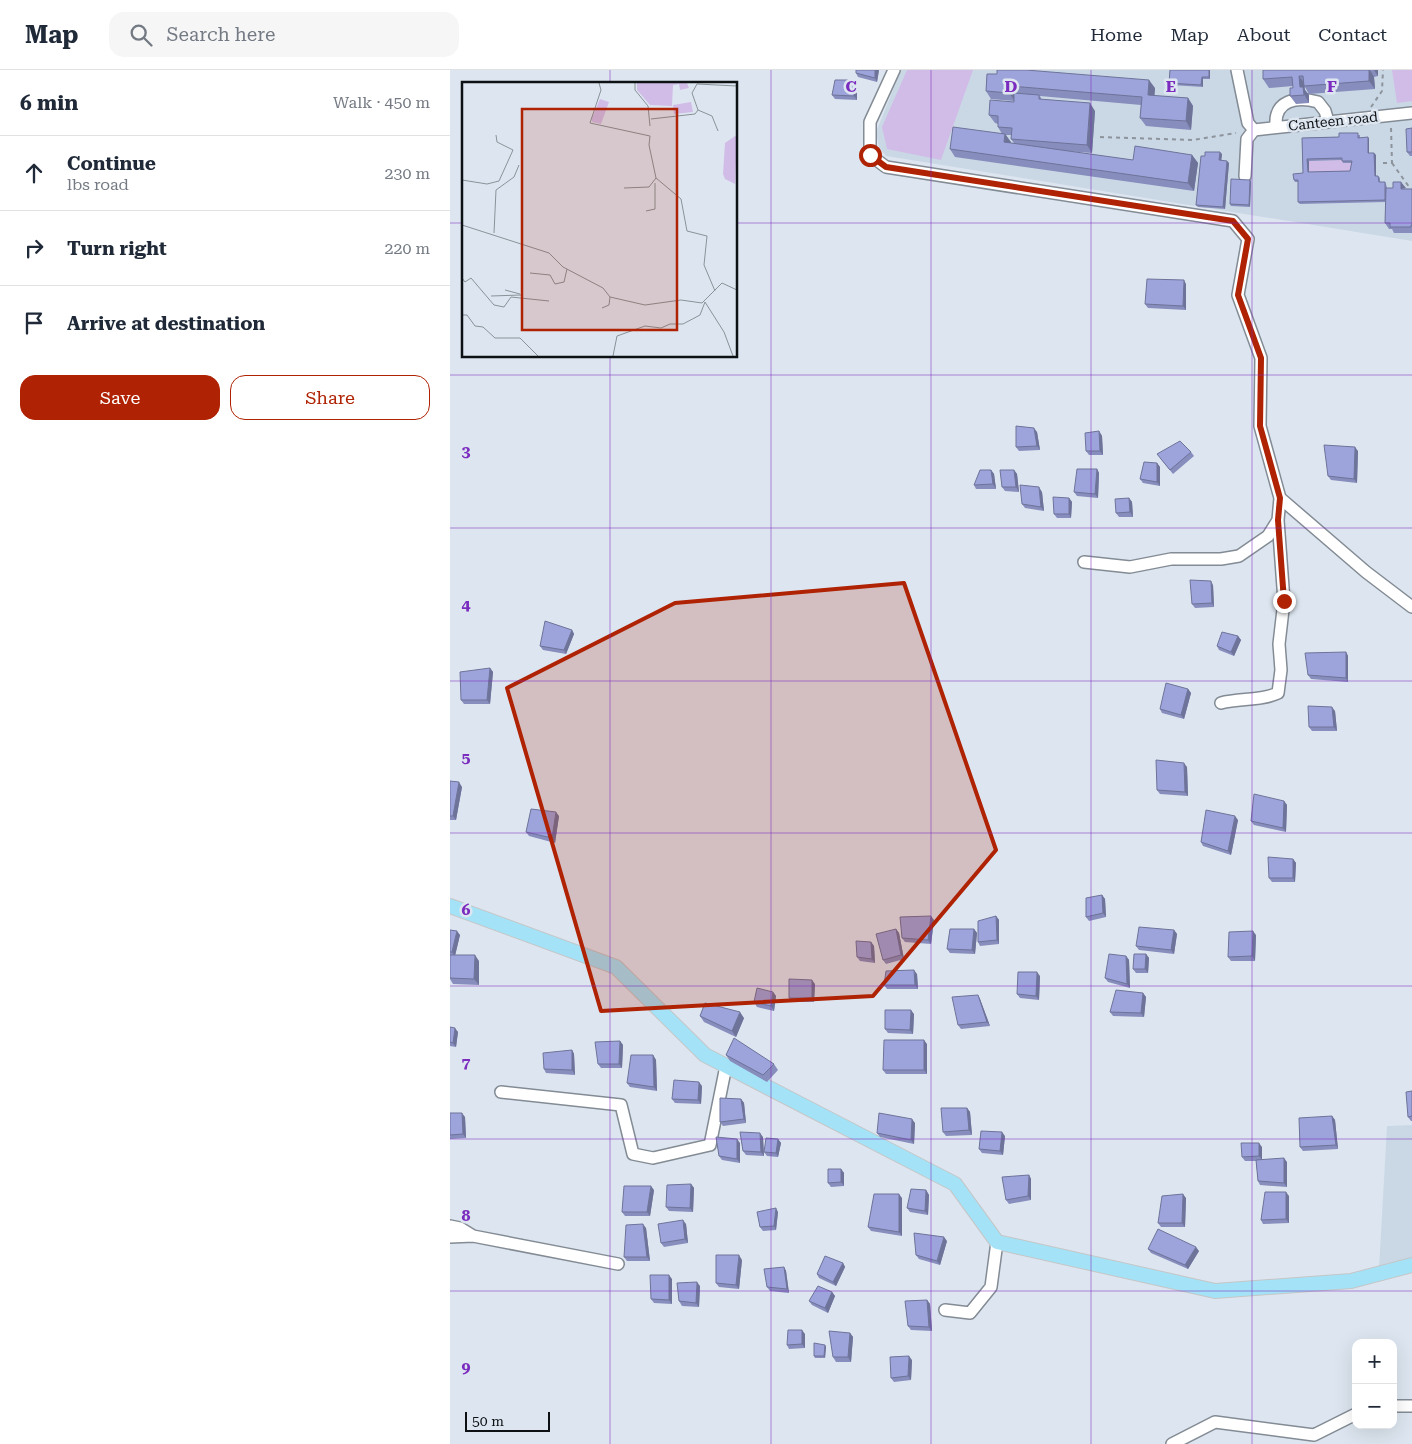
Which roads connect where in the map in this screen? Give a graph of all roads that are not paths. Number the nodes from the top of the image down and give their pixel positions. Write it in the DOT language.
graph roads {
  1 [pos="894,70"];
  2 [pos="1237,70"];
  3 [pos="1412,113"];
  4 [pos="1328,121"];
  5 [pos="1276,126"];
  6 [pos="1254,130"];
  7 [pos="1245,176"];
  8 [pos="1280,498"];
  9 [pos="1278,520"];
  10 [pos="1084,562"];
  11 [pos="1412,607"];
  12 [pos="1221,703"];
  13 [pos="450,906"];
  14 [pos="726,1066"];
  15 [pos="500,1092"];
  16 [pos="450,1226"];
  17 [pos="473,1236"];
  18 [pos="450,1238"];
  19 [pos="997,1242"];
  20 [pos="618,1264"];
  21 [pos="1412,1265"];
  22 [pos="945,1310"];
  23 [pos="1397,1406"];
  24 [pos="1412,1406"];
  25 [pos="1352,1416"];
  26 [pos="1172,1444"];
  1 -- 8 [label="street"];
  2 -- 6 [label="street"];
  3 -- 4 [label="street, Canteen road"];
  4 -- 5 [label="street, Canteen road"];
  4 -- 5 [label="street"];
  5 -- 6 [label="street, Canteen road"];
  6 -- 7 [label="street"];
  8 -- 9 [label="street"];
  8 -- 11 [label="street"];
  9 -- 10 [label="street"];
  9 -- 12 [label="street"];
  13 -- 14 [label="main road"];
  14 -- 15 [label="street"];
  14 -- 19 [label="main road"];
  16 -- 17 [label="street"];
  17 -- 18 [label="street"];
  17 -- 20 [label="street"];
  19 -- 21 [label="main road"];
  19 -- 22 [label="street"];
  23 -- 24 [label="street"];
  25 -- 26 [label="street"];
}
